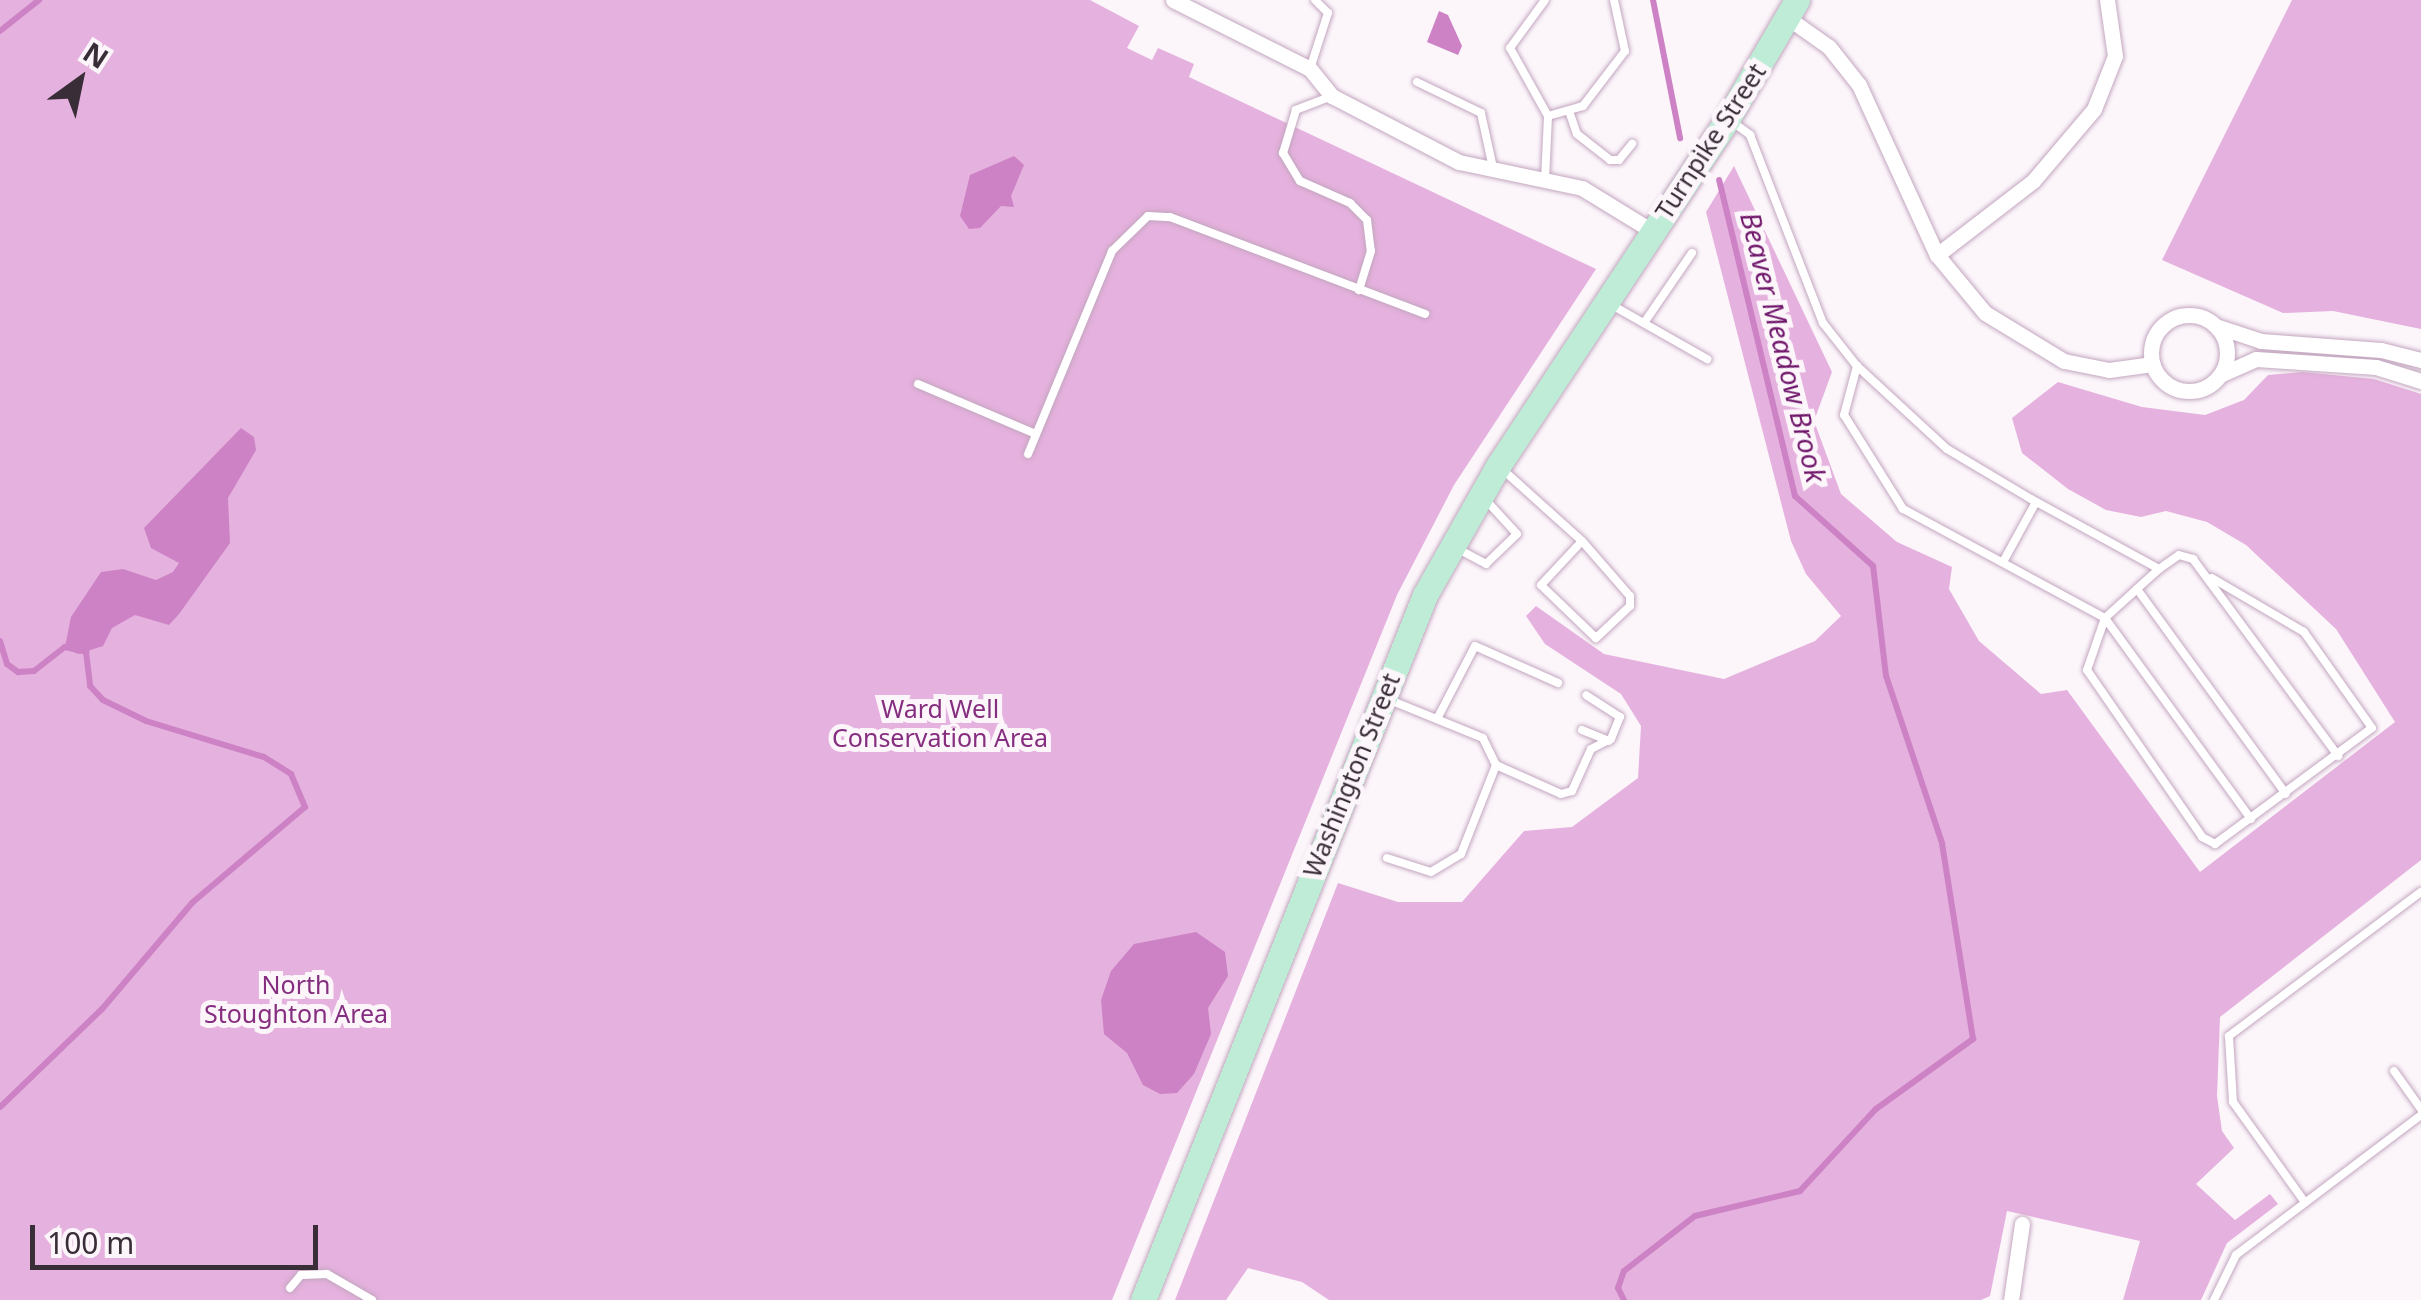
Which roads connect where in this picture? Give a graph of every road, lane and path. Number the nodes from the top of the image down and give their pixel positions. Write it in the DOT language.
graph roads {
  1 [pos="1172,0"];
  2 [pos="1315,0"];
  3 [pos="1545,0"];
  4 [pos="1614,0"];
  5 [pos="2108,0"];
  6 [pos="1792,9"];
  7 [pos="1310,69"];
  8 [pos="1417,82"];
  9 [pos="1332,96"];
  10 [pos="1568,111"];
  11 [pos="1548,116"];
  12 [pos="1728,118"];
  13 [pos="1632,144"];
  14 [pos="1494,173"];
  15 [pos="1544,180"];
  16 [pos="1652,232"];
  17 [pos="1692,253"];
  18 [pos="1937,255"];
  19 [pos="1359,290"];
  20 [pos="1613,291"];
  21 [pos="1424,314"];
  22 [pos="2211,322"];
  23 [pos="1644,323"];
  24 [pos="1707,359"];
  25 [pos="2421,360"];
  26 [pos="2153,364"];
  27 [pos="1857,366"];
  28 [pos="2220,375"];
  29 [pos="2421,380"];
  30 [pos="918,384"];
  31 [pos="1036,434"];
  32 [pos="1028,454"];
  33 [pos="1498,466"];
  34 [pos="1481,494"];
  35 [pos="2036,502"];
  36 [pos="1582,541"];
  37 [pos="1451,544"];
  38 [pos="2003,562"];
  39 [pos="2160,568"];
  40 [pos="2208,576"];
  41 [pos="2137,588"];
  42 [pos="2105,618"];
  43 [pos="1558,683"];
  44 [pos="1586,695"];
  45 [pos="1381,697"];
  46 [pos="1437,719"];
  47 [pos="1582,730"];
  48 [pos="1608,741"];
  49 [pos="2338,756"];
  50 [pos="1496,765"];
  51 [pos="2286,794"];
  52 [pos="2251,819"];
  53 [pos="1387,858"];
  54 [pos="2421,892"];
  55 [pos="2394,1071"];
  56 [pos="2421,1112"];
  57 [pos="2304,1202"];
  58 [pos="2022,1224"];
  59 [pos="290,1288"];
  60 [pos="372,1300"];
  61 [pos="1143,1300"];
  62 [pos="2011,1300"];
  63 [pos="2214,1300"];
  1 -- 7 [label="street"];
  2 -- 7 [label="lane"];
  3 -- 11 [label="lane"];
  4 -- 10 [label="lane"];
  5 -- 18 [label="street"];
  6 -- 12 [label="main road, Turnpike Street"];
  6 -- 18 [label="street"];
  7 -- 9 [label="street"];
  8 -- 14 [label="lane"];
  9 -- 14 [label="street"];
  9 -- 19 [label="lane"];
  10 -- 11 [label="lane"];
  10 -- 13 [label="lane"];
  11 -- 15 [label="lane"];
  12 -- 16 [label="main road, Turnpike Street"];
  12 -- 27 [label="lane"];
  14 -- 15 [label="street"];
  15 -- 16 [label="street"];
  16 -- 20 [label="main road, Turnpike Street"];
  17 -- 23 [label="lane"];
  18 -- 26 [label="street"];
  19 -- 21 [label="lane"];
  19 -- 31 [label="lane"];
  20 -- 23 [label="lane"];
  20 -- 33 [label="main road, Washington Street"];
  22 -- 25 [label="street"];
  22 -- 26 [label="street"];
  22 -- 28 [label="street"];
  23 -- 24 [label="lane"];
  26 -- 28 [label="street"];
  27 -- 35 [label="lane"];
  27 -- 38 [label="lane"];
  28 -- 29 [label="street"];
  30 -- 31 [label="lane"];
  31 -- 32 [label="lane"];
  33 -- 34 [label="main road, Washington Street"];
  33 -- 36 [label="lane"];
  34 -- 37 [label="main road, Washington Street"];
  34 -- 37 [label="lane"];
  35 -- 38 [label="lane"];
  35 -- 39 [label="lane"];
  36 -- 36 [label="lane"];
  37 -- 45 [label="main road, Washington Street"];
  38 -- 42 [label="lane"];
  39 -- 40 [label="lane"];
  39 -- 41 [label="lane"];
  40 -- 49 [label="lane"];
  40 -- 49 [label="lane"];
  41 -- 42 [label="lane"];
  41 -- 51 [label="lane"];
  42 -- 52 [label="lane"];
  42 -- 52 [label="lane"];
  43 -- 46 [label="lane"];
  44 -- 48 [label="lane"];
  45 -- 46 [label="lane"];
  45 -- 61 [label="main road, Washington Street"];
  46 -- 50 [label="lane"];
  47 -- 48 [label="lane"];
  48 -- 50 [label="lane"];
  49 -- 51 [label="lane"];
  50 -- 53 [label="lane"];
  51 -- 52 [label="lane"];
  54 -- 57 [label="lane"];
  55 -- 56 [label="lane"];
  56 -- 57 [label="lane"];
  57 -- 63 [label="lane"];
  58 -- 62 [label="street"];
  59 -- 60 [label="lane"];
}
